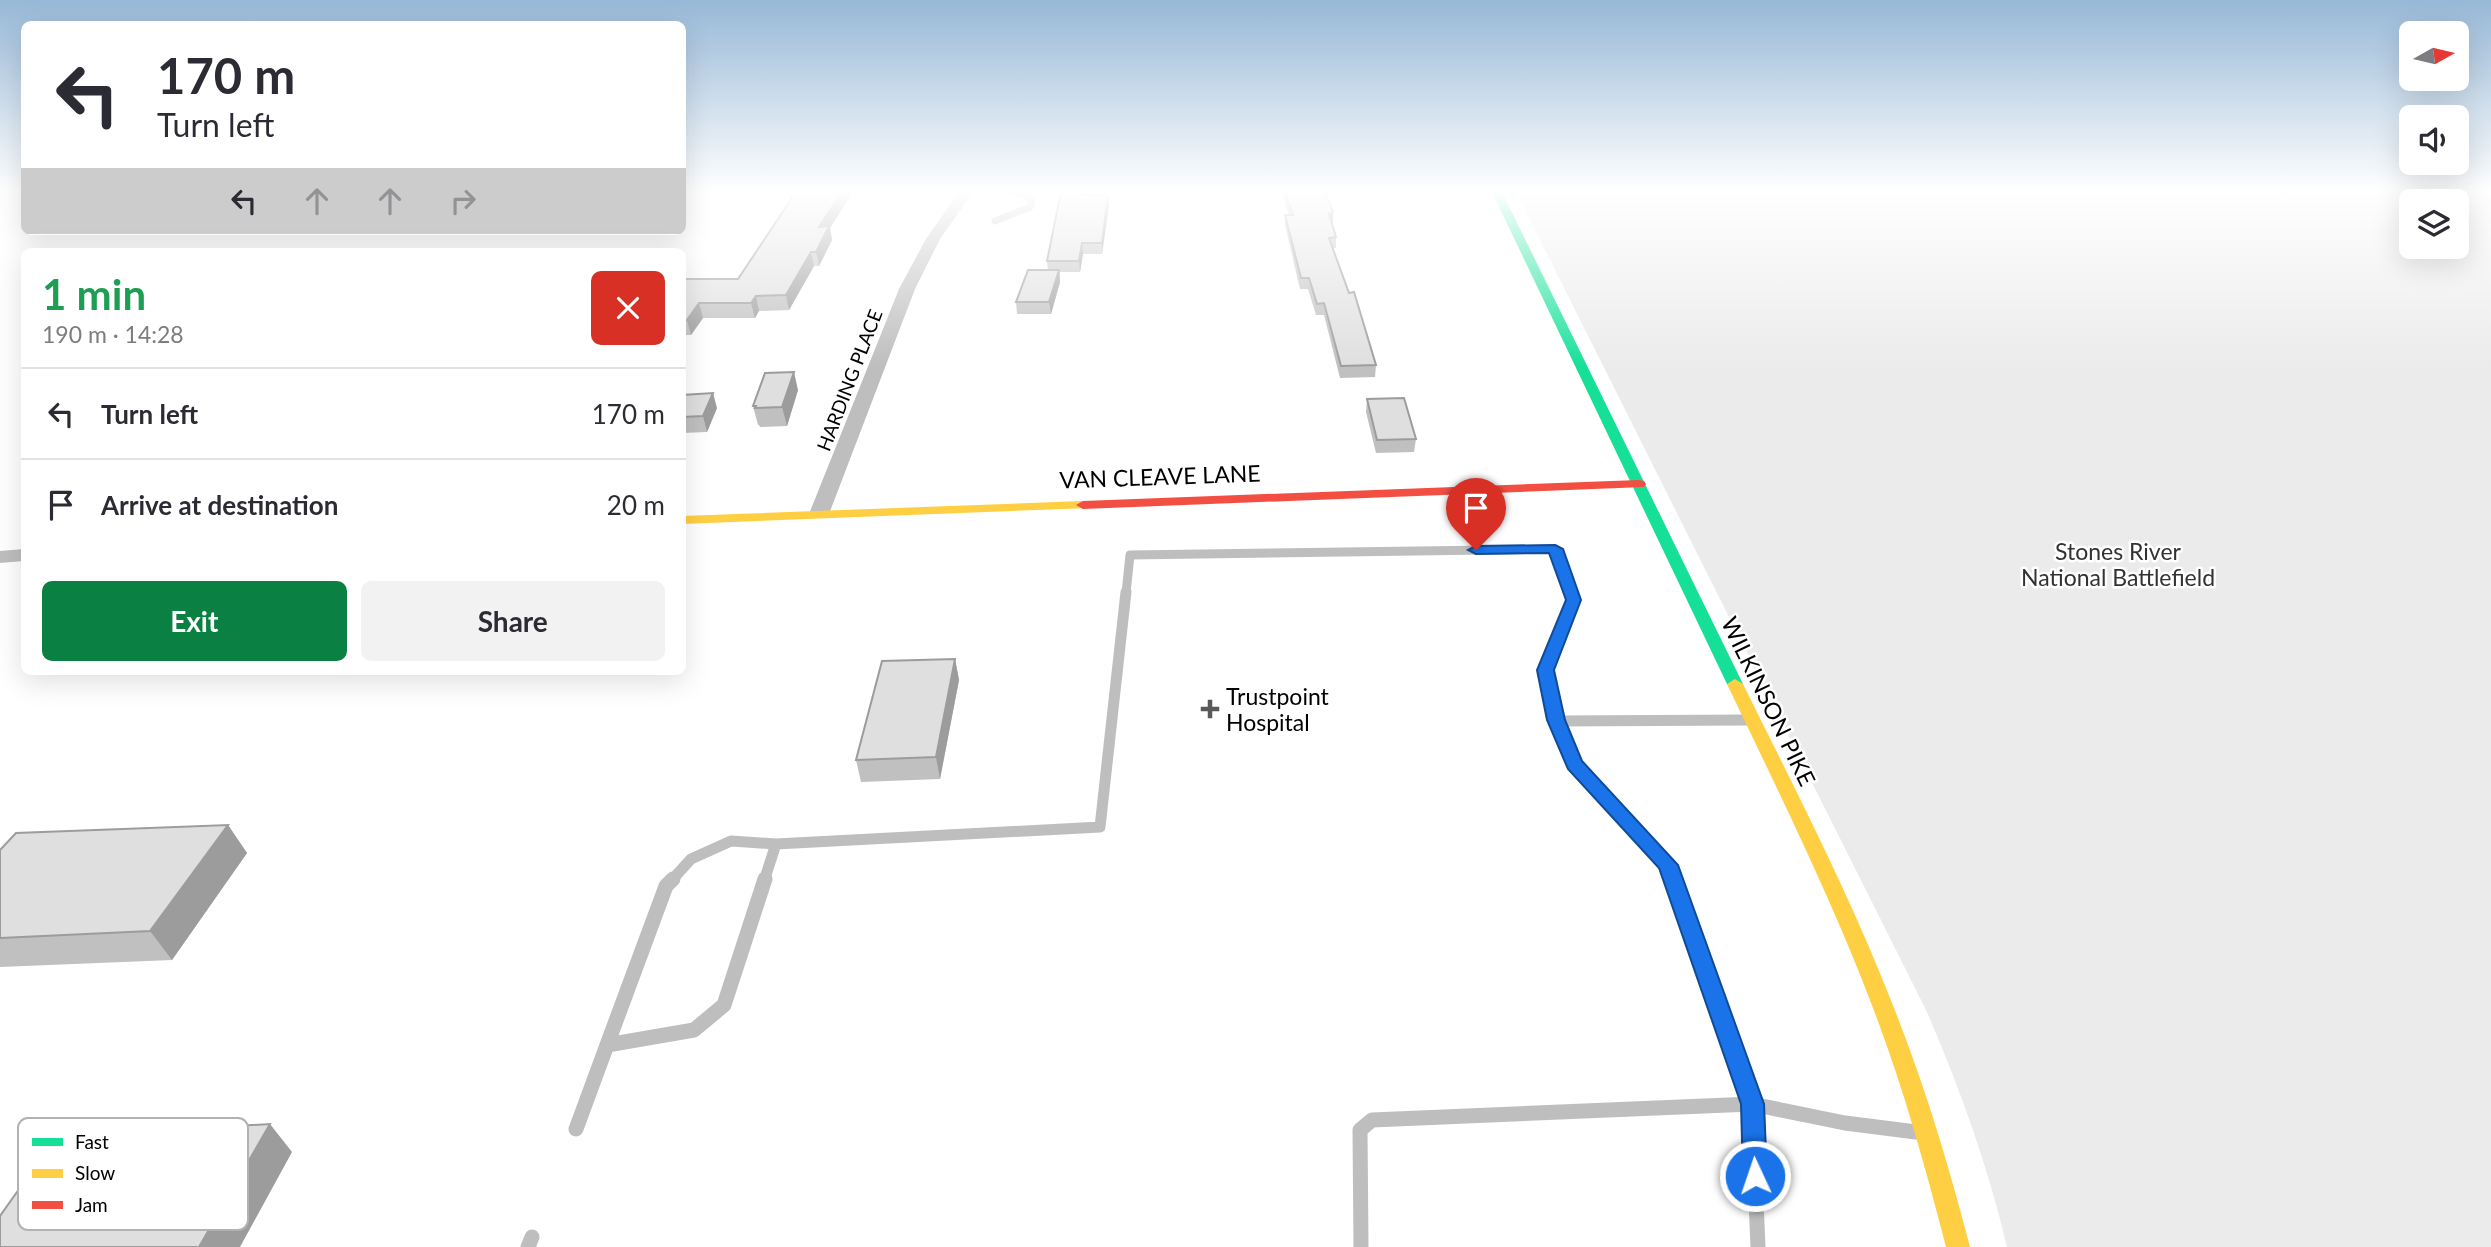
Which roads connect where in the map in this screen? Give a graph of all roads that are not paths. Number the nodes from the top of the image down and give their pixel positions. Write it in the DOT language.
graph roads {
  1 [pos="927,250"];
  2 [pos="1525,250"];
  3 [pos="1639,484"];
  4 [pos="818,514"];
  5 [pos="686,520"];
  6 [pos="21,555"];
  7 [pos="0,557"];
  8 [pos="1556,720"];
  9 [pos="1753,720"];
  10 [pos="776,844"];
  11 [pos="607,1045"];
  12 [pos="1752,1104"];
  13 [pos="576,1129"];
  14 [pos="1928,1133"];
  15 [pos="1362,1247"];
  16 [pos="1758,1247"];
  17 [pos="1958,1247"];
  1 -- 4 [label="street, HARDING PLACE"];
  2 -- 3 [label="street, WILKINSON PIKE"];
  3 -- 4 [label="street, VAN CLEAVE LANE"];
  3 -- 9 [label="street, WILKINSON PIKE"];
  4 -- 5 [label="street, VAN CLEAVE LANE"];
  6 -- 7 [label="street"];
  8 -- 9 [label="lane"];
  8 -- 10 [label="lane"];
  8 -- 12 [label="lane"];
  9 -- 14 [label="street, WILKINSON PIKE"];
  10 -- 11 [label="lane"];
  10 -- 11 [label="lane"];
  11 -- 13 [label="lane"];
  12 -- 14 [label="lane"];
  12 -- 15 [label="lane"];
  12 -- 16 [label="lane"];
  14 -- 17 [label="street, WILKINSON PIKE"];
}
